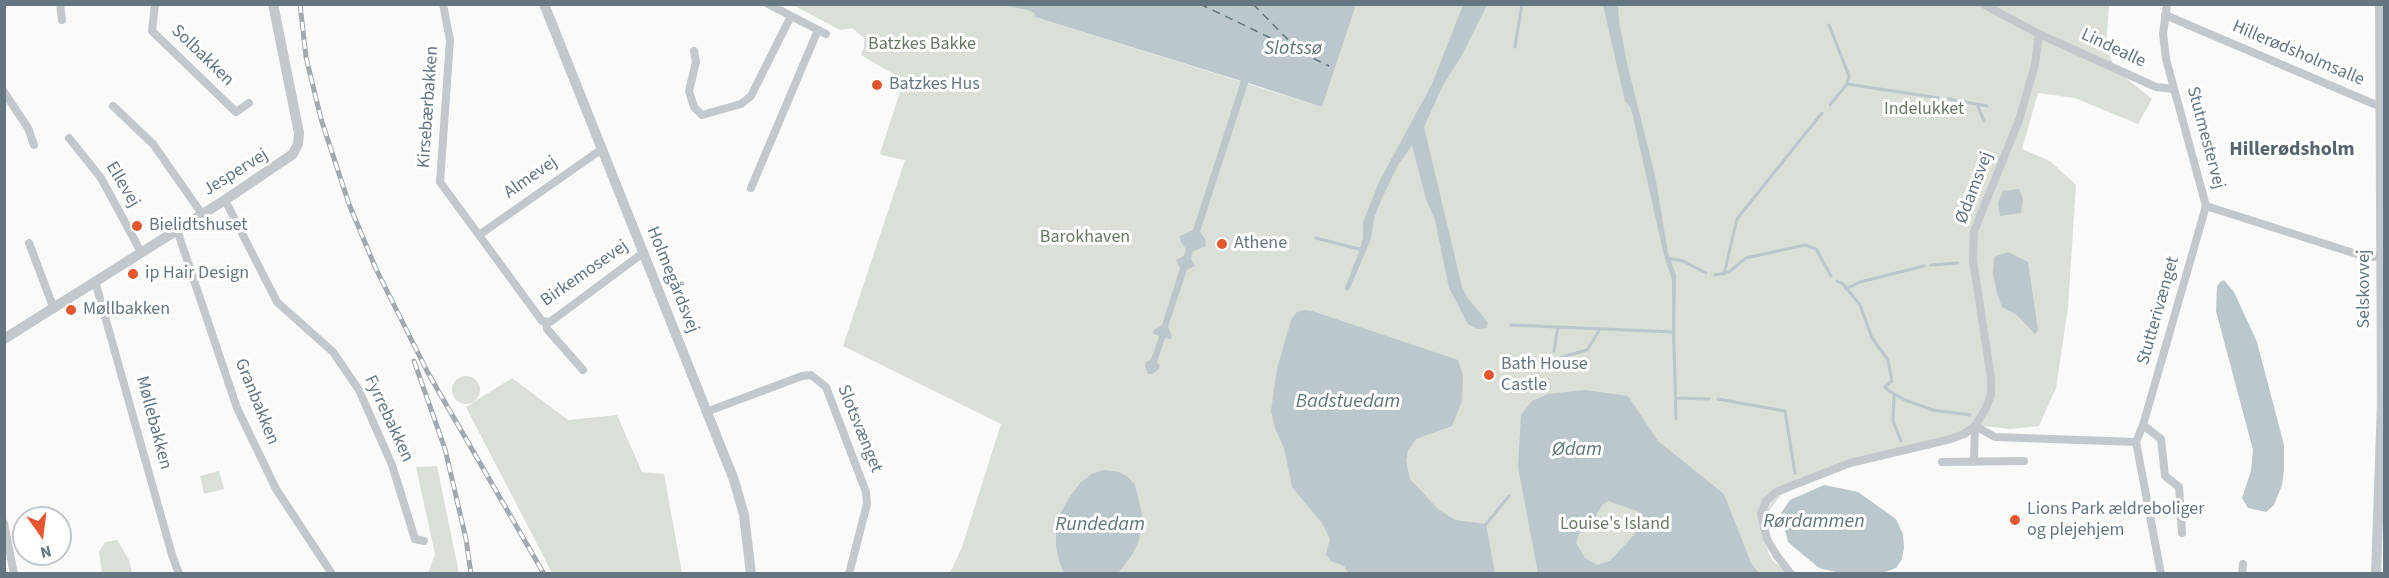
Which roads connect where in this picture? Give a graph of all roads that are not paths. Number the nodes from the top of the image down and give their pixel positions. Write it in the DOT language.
graph roads {
  1 [pos="60,4"];
  2 [pos="155,4"];
  3 [pos="273,4"];
  4 [pos="443,4"];
  5 [pos="544,4"];
  6 [pos="768,4"];
  7 [pos="1983,4"];
  8 [pos="2167,4"];
  9 [pos="2380,4"];
  10 [pos="2165,15"];
  11 [pos="791,16"];
  12 [pos="62,20"];
  13 [pos="2039,33"];
  14 [pos="694,51"];
  15 [pos="2174,89"];
  16 [pos="4,92"];
  17 [pos="249,103"];
  18 [pos="113,106"];
  19 [pos="2383,108"];
  20 [pos="69,138"];
  21 [pos="34,145"];
  22 [pos="602,149"];
  23 [pos="751,188"];
  24 [pos="225,200"];
  25 [pos="2206,206"];
  26 [pos="201,214"];
  27 [pos="177,230"];
  28 [pos="479,235"];
  29 [pos="29,243"];
  30 [pos="141,252"];
  31 [pos="643,253"];
  32 [pos="2381,257"];
  33 [pos="96,281"];
  34 [pos="54,309"];
  35 [pos="546,322"];
  36 [pos="4,339"];
  37 [pos="583,370"];
  38 [pos="2383,404"];
  39 [pos="706,412"];
  40 [pos="2144,425"];
  41 [pos="1975,426"];
  42 [pos="2136,442"];
  43 [pos="2025,461"];
  44 [pos="1942,462"];
  45 [pos="1974,462"];
  46 [pos="4,523"];
  47 [pos="2182,533"];
  48 [pos="424,541"];
  49 [pos="14,573"];
  50 [pos="179,573"];
  51 [pos="332,573"];
  52 [pos="751,573"];
  53 [pos="849,573"];
  54 [pos="1791,573"];
  55 [pos="2161,573"];
  56 [pos="2376,573"];
  1 -- 12 [label="street"];
  2 -- 17 [label="street, Solbakken"];
  3 -- 24 [label="street, Jespervej"];
  4 -- 28 [label="street, Kirsebærbakken"];
  5 -- 22 [label="street, Holmegårdsvej"];
  6 -- 11 [label="street"];
  7 -- 13 [label="street, Lindealle"];
  8 -- 10 [label="street, Stutmestervej"];
  9 -- 19 [label="street, Selskovvej"];
  10 -- 15 [label="street, Stutmestervej"];
  10 -- 19 [label="street, Hillerødsholmsalle"];
  11 -- 14 [label="street"];
  11 -- 23 [label="street"];
  13 -- 15 [label="street, Lindealle"];
  13 -- 41 [label="street, Ødamsvej"];
  15 -- 25 [label="street, Stutmestervej"];
  16 -- 21 [label="street"];
  18 -- 26 [label="street"];
  19 -- 32 [label="street, Selskovvej"];
  20 -- 30 [label="street, Ellevej"];
  22 -- 28 [label="street, Almevej"];
  22 -- 31 [label="street, Holmegårdsvej"];
  24 -- 26 [label="street, Jespervej"];
  24 -- 48 [label="street, Fyrrebakken"];
  25 -- 32 [label="street, Stutmestervej"];
  25 -- 40 [label="street, Stutterivænget"];
  26 -- 27 [label="street, Jespervej"];
  27 -- 30 [label="street, Jespervej"];
  27 -- 51 [label="street, Granbakken"];
  28 -- 35 [label="street, Birkemosevej"];
  29 -- 34 [label="street"];
  30 -- 33 [label="street, Jespervej"];
  31 -- 35 [label="street, Birkemosevej"];
  31 -- 39 [label="street, Holmegårdsvej"];
  32 -- 38 [label="street, Selskovvej"];
  33 -- 34 [label="street, Jespervej"];
  33 -- 50 [label="street, Møllebakken"];
  34 -- 36 [label="street, Jespervej"];
  35 -- 37 [label="street, Birkemosevej"];
  38 -- 56 [label="street, Selskovvej"];
  39 -- 52 [label="street, Holmegårdsvej"];
  39 -- 53 [label="street, Slotsvænget"];
  40 -- 42 [label="street, Stutterivænget"];
  40 -- 47 [label="street"];
  41 -- 42 [label="street"];
  41 -- 45 [label="street, Ødamsvej"];
  41 -- 54 [label="street"];
  42 -- 55 [label="street"];
  43 -- 45 [label="street"];
  44 -- 45 [label="street"];
  46 -- 49 [label="street"];
}
